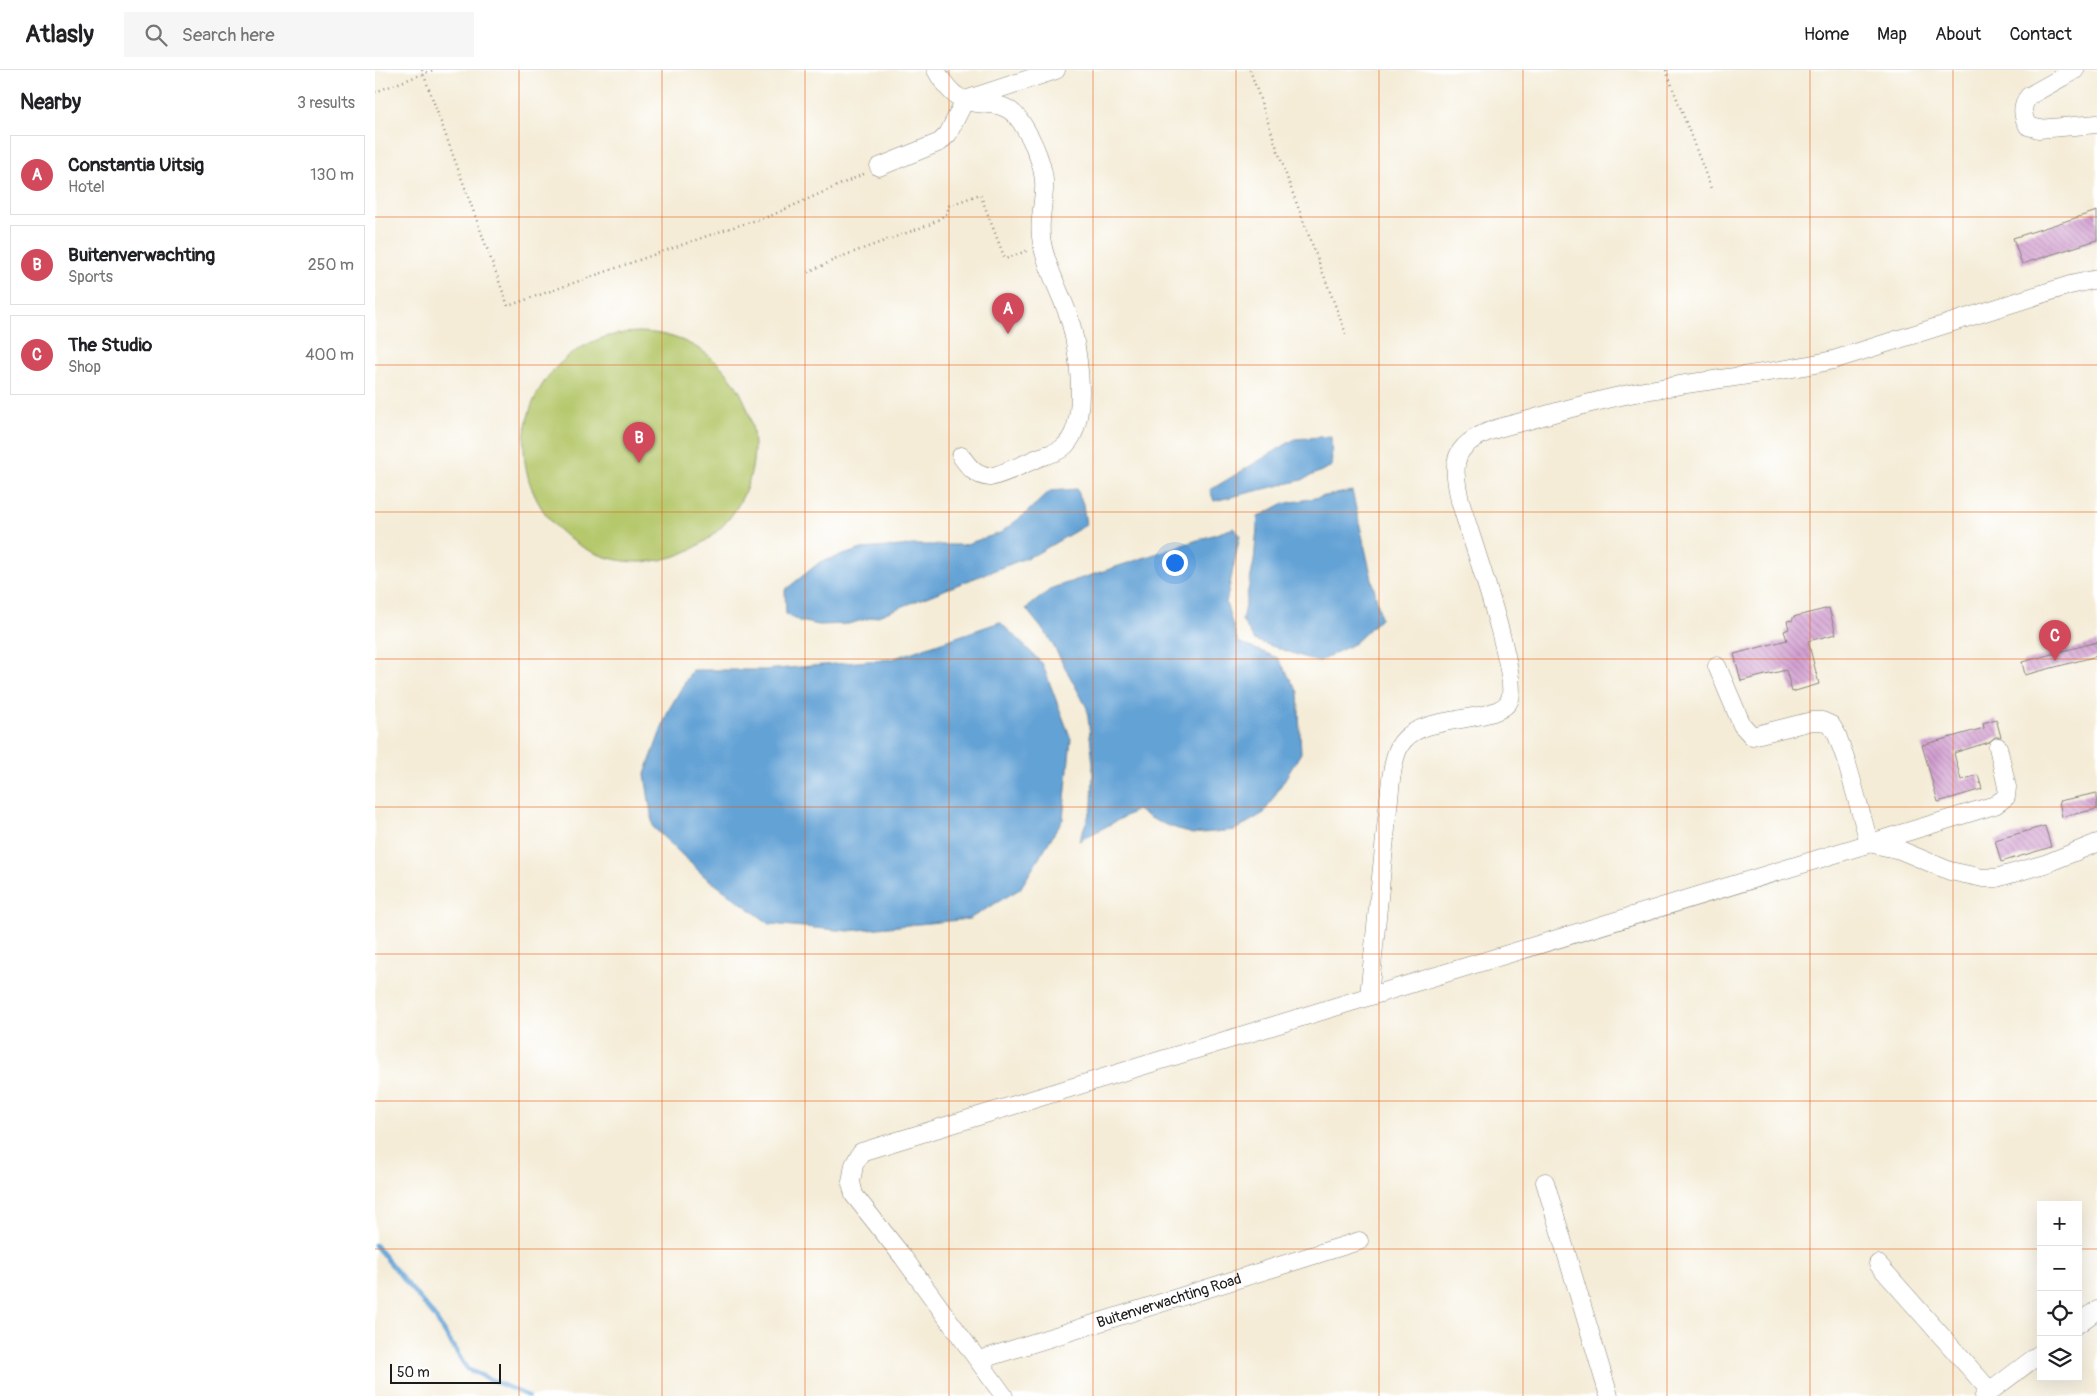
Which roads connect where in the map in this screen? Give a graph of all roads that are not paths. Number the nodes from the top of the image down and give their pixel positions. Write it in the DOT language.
graph roads {
  1 [pos="936,70"];
  2 [pos="1056,70"];
  3 [pos="2075,70"];
  4 [pos="965,100"];
  5 [pos="2097,124"];
  6 [pos="879,167"];
  7 [pos="2097,279"];
  8 [pos="961,456"];
  9 [pos="1717,666"];
  10 [pos="1998,747"];
  11 [pos="1869,842"];
  12 [pos="2097,843"];
  13 [pos="1369,996"];
  14 [pos="1545,1182"];
  15 [pos="1359,1241"];
  16 [pos="1878,1264"];
  17 [pos="2097,1310"];
  18 [pos="2082,1321"];
  19 [pos="2037,1356"];
  20 [pos="979,1360"];
  21 [pos="1987,1394"];
  22 [pos="1004,1396"];
  23 [pos="1609,1396"];
  1 -- 4 [label="street"];
  2 -- 4 [label="street"];
  3 -- 5 [label="street"];
  4 -- 6 [label="street"];
  4 -- 8 [label="street"];
  7 -- 13 [label="street"];
  9 -- 11 [label="street"];
  10 -- 11 [label="street"];
  11 -- 12 [label="street"];
  11 -- 13 [label="street"];
  13 -- 20 [label="street"];
  14 -- 23 [label="street"];
  15 -- 20 [label="street, Buitenverwachting Road"];
  16 -- 21 [label="street"];
  17 -- 18 [label="street"];
  19 -- 21 [label="street"];
  20 -- 22 [label="street"];
}
